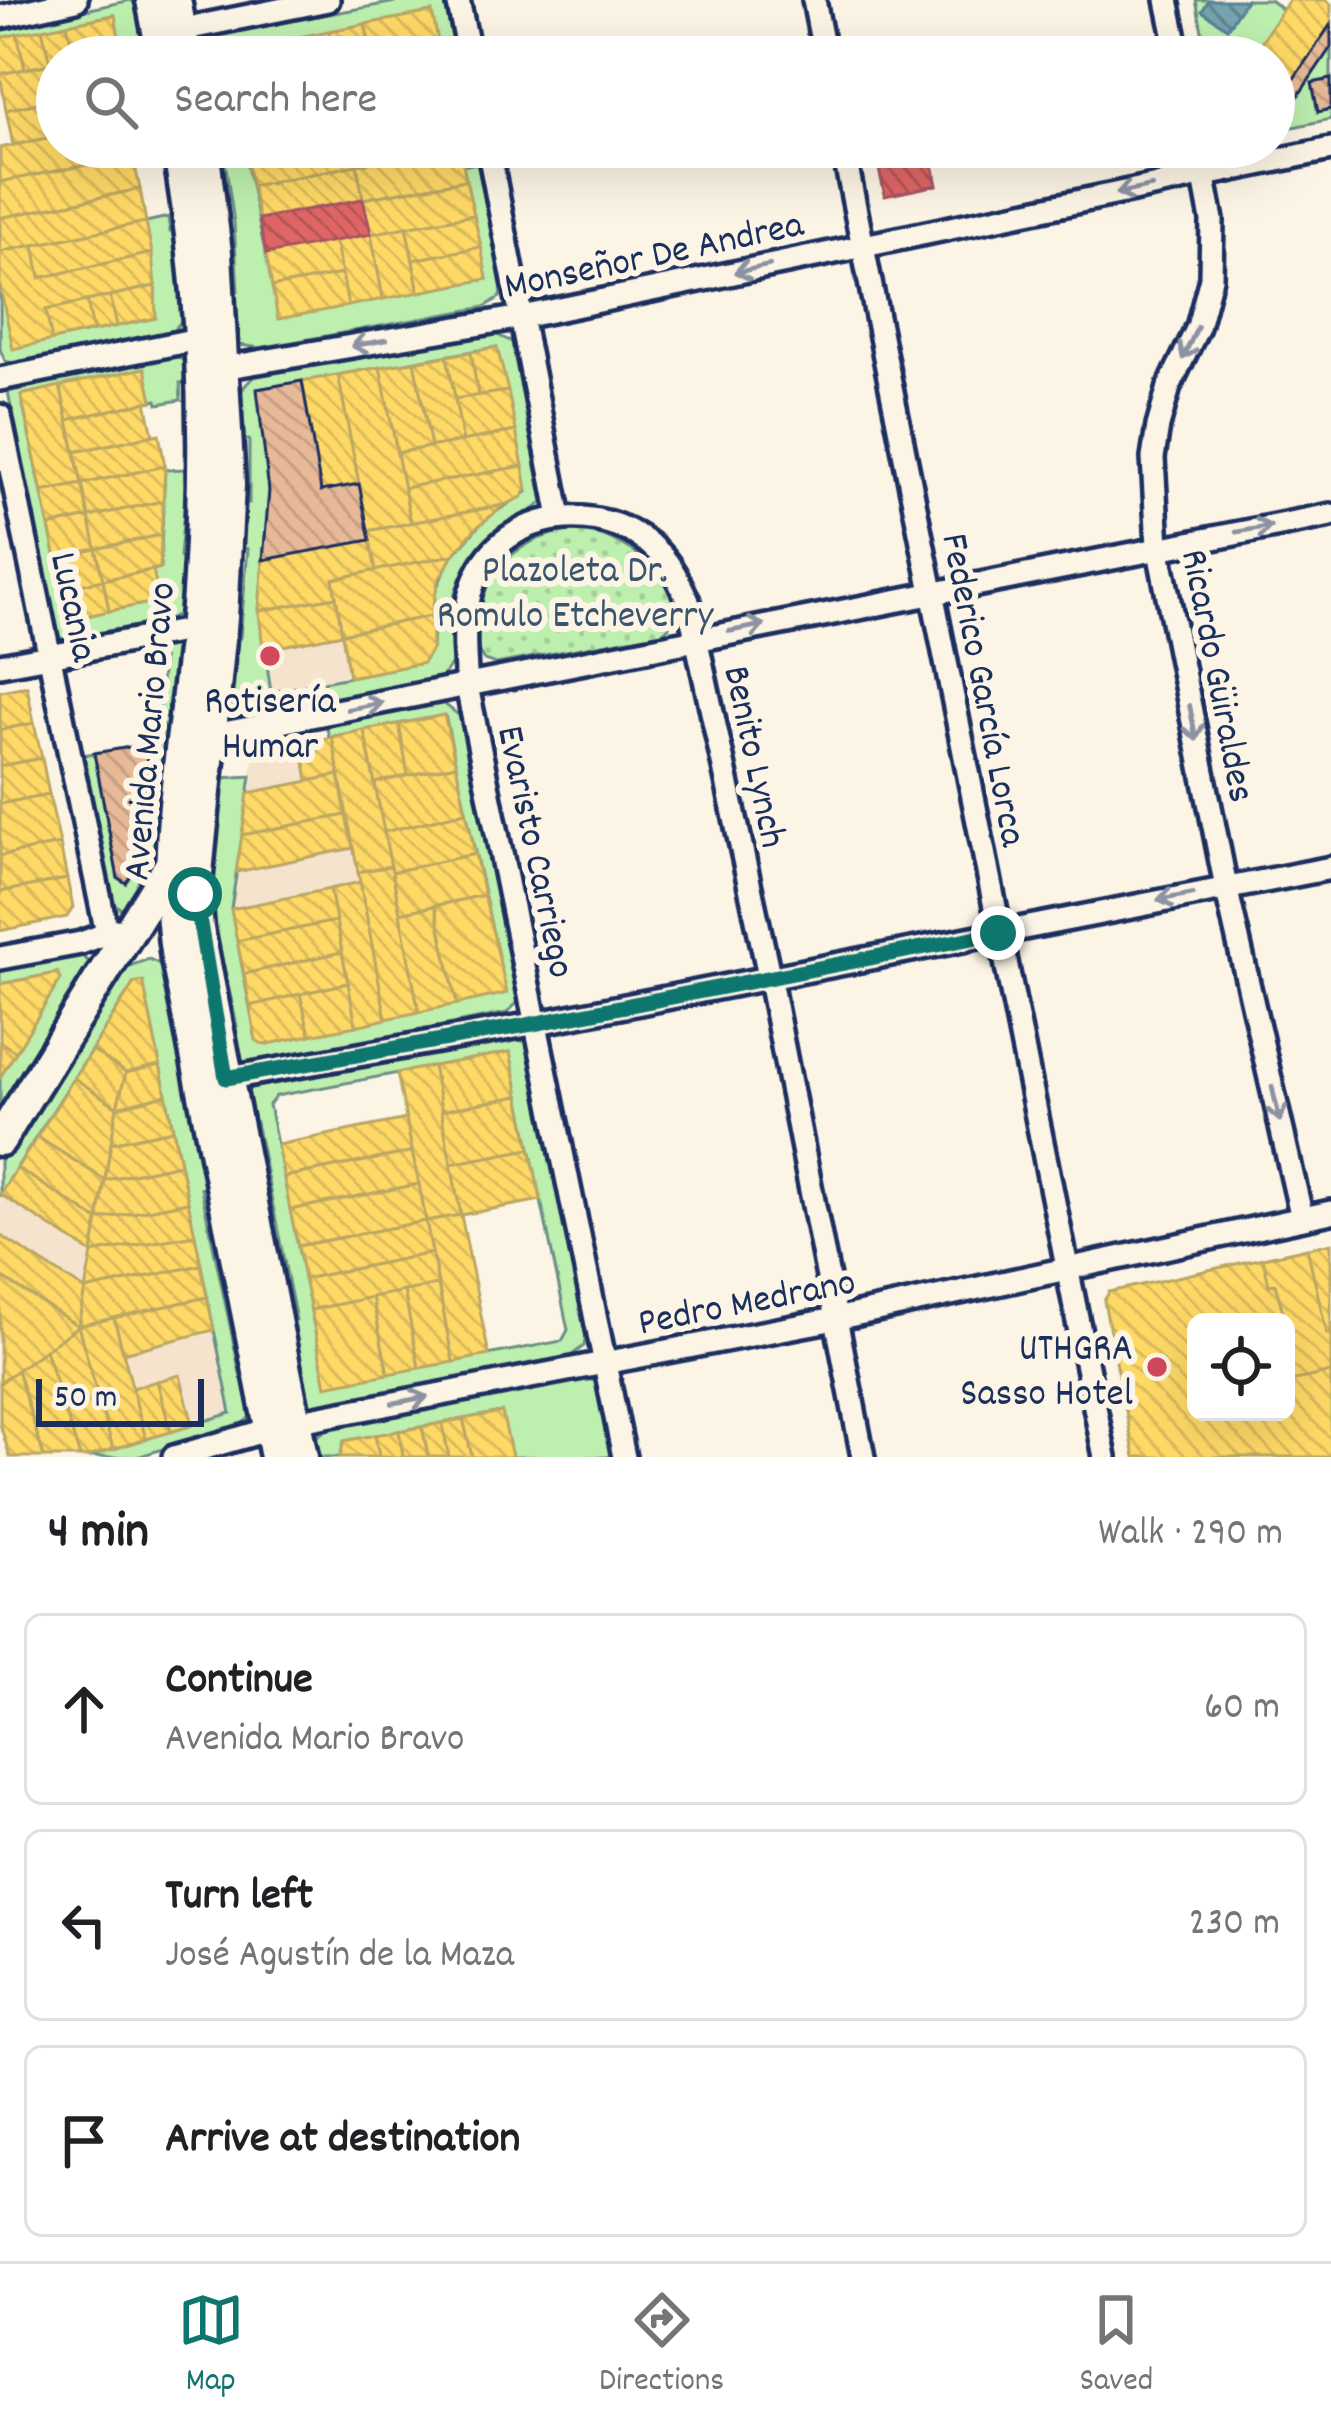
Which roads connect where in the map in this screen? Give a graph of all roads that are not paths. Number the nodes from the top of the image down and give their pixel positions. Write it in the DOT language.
graph roads {
  1 [pos="76,0"];
  2 [pos="152,0"];
  3 [pos="328,0"];
  4 [pos="458,0"];
  5 [pos="814,0"];
  6 [pos="1167,0"];
  7 [pos="0,16"];
  8 [pos="173,36"];
  9 [pos="466,36"];
  10 [pos="821,36"];
  11 [pos="1175,36"];
  12 [pos="1331,149"];
  13 [pos="1295,156"];
  14 [pos="181,168"];
  15 [pos="206,168"];
  16 [pos="492,168"];
  17 [pos="847,168"];
  18 [pos="1202,168"];
  19 [pos="1238,168"];
  20 [pos="1204,175"];
  21 [pos="862,245"];
  22 [pos="522,317"];
  23 [pos="197,339"];
  24 [pos="223,368"];
  25 [pos="0,379"];
  26 [pos="0,416"];
  27 [pos="1331,514"];
  28 [pos="560,517"];
  29 [pos="1158,546"];
  30 [pos="931,591"];
  31 [pos="195,629"];
  32 [pos="695,638"];
  33 [pos="51,654"];
  34 [pos="0,665"];
  35 [pos="467,686"];
  36 [pos="209,736"];
  37 [pos="200,825"];
  38 [pos="171,864"];
  39 [pos="1331,868"];
  40 [pos="1226,887"];
  41 [pos="998,933"];
  42 [pos="113,941"];
  43 [pos="0,958"];
  44 [pos="177,959"];
  45 [pos="769,976"];
  46 [pos="538,1023"];
  47 [pos="214,1081"];
  48 [pos="0,1140"];
  49 [pos="1331,1212"];
  50 [pos="1302,1218"];
  51 [pos="1069,1271"];
  52 [pos="835,1319"];
  53 [pos="606,1362"];
  54 [pos="281,1436"];
  55 [pos="174,1457"];
  56 [pos="302,1457"];
  57 [pos="624,1457"];
  58 [pos="863,1457"];
  59 [pos="1105,1457"];
  1 -- 7 [label="street"];
  2 -- 8 [label="main road"];
  3 -- 8 [label="street"];
  4 -- 9 [label="street"];
  5 -- 10 [label="street"];
  6 -- 11 [label="street"];
  12 -- 13 [label="street, Monseñor De Andrea"];
  14 -- 23 [label="main road, Avenida Mario Bravo"];
  15 -- 24 [label="main road, Avenida Mario Bravo"];
  16 -- 22 [label="street"];
  17 -- 21 [label="street, Federico García Lorca"];
  18 -- 20 [label="street, Ricardo Güiraldes"];
  19 -- 20 [label="street, Monseñor De Andrea"];
  20 -- 21 [label="street, Monseñor De Andrea, one-way"];
  20 -- 29 [label="street, Ricardo Güiraldes, one-way"];
  21 -- 22 [label="street, Monseñor De Andrea, one-way"];
  21 -- 30 [label="street, Federico García Lorca"];
  22 -- 24 [label="street, Monseñor De Andrea, one-way"];
  22 -- 28 [label="street"];
  23 -- 24 [label="street"];
  23 -- 25 [label="street"];
  23 -- 31 [label="main road, Avenida Mario Bravo"];
  24 -- 36 [label="main road, Avenida Mario Bravo"];
  26 -- 33 [label="street, Lucania"];
  29 -- 27 [label="street, one-way"];
  28 -- 32 [label="street, Benito Lynch"];
  28 -- 35 [label="street, Evaristo Carriego"];
  29 -- 30 [label="street"];
  29 -- 40 [label="street, Ricardo Güiraldes, one-way"];
  32 -- 30 [label="street, one-way"];
  30 -- 41 [label="street, Federico García Lorca"];
  31 -- 33 [label="street"];
  31 -- 38 [label="main road, Avenida Mario Bravo"];
  32 -- 35 [label="street"];
  32 -- 45 [label="street, Benito Lynch"];
  33 -- 34 [label="street"];
  33 -- 42 [label="street, Lucania"];
  36 -- 35 [label="street, one-way"];
  35 -- 46 [label="street, Evaristo Carriego"];
  36 -- 37 [label="main road, Avenida Mario Bravo"];
  37 -- 38 [label="main road"];
  37 -- 47 [label="main road, Avenida Mario Bravo"];
  38 -- 42 [label="main road"];
  38 -- 44 [label="main road, Avenida Mario Bravo"];
  39 -- 40 [label="street"];
  40 -- 41 [label="street, one-way"];
  40 -- 50 [label="street, Ricardo Güiraldes, one-way"];
  41 -- 45 [label="street"];
  41 -- 51 [label="street, Federico García Lorca"];
  42 -- 43 [label="street"];
  42 -- 44 [label="main road"];
  42 -- 48 [label="main road"];
  44 -- 47 [label="main road, Avenida Mario Bravo"];
  45 -- 46 [label="street"];
  45 -- 52 [label="street, Benito Lynch"];
  46 -- 47 [label="street"];
  46 -- 53 [label="street, Evaristo Carriego"];
  47 -- 54 [label="main road, Avenida Mario Bravo"];
  49 -- 50 [label="street, Pedro Medrano"];
  50 -- 51 [label="street, Pedro Medrano"];
  51 -- 52 [label="street, Pedro Medrano"];
  51 -- 59 [label="street, Federico García Lorca"];
  52 -- 53 [label="street, Pedro Medrano"];
  52 -- 58 [label="street, Benito Lynch"];
  54 -- 53 [label="street, Pedro Medrano, one-way"];
  53 -- 57 [label="street, Evaristo Carriego"];
  54 -- 55 [label="street, Pedro Medrano"];
  54 -- 56 [label="main road, Avenida Mario Bravo"];
}
